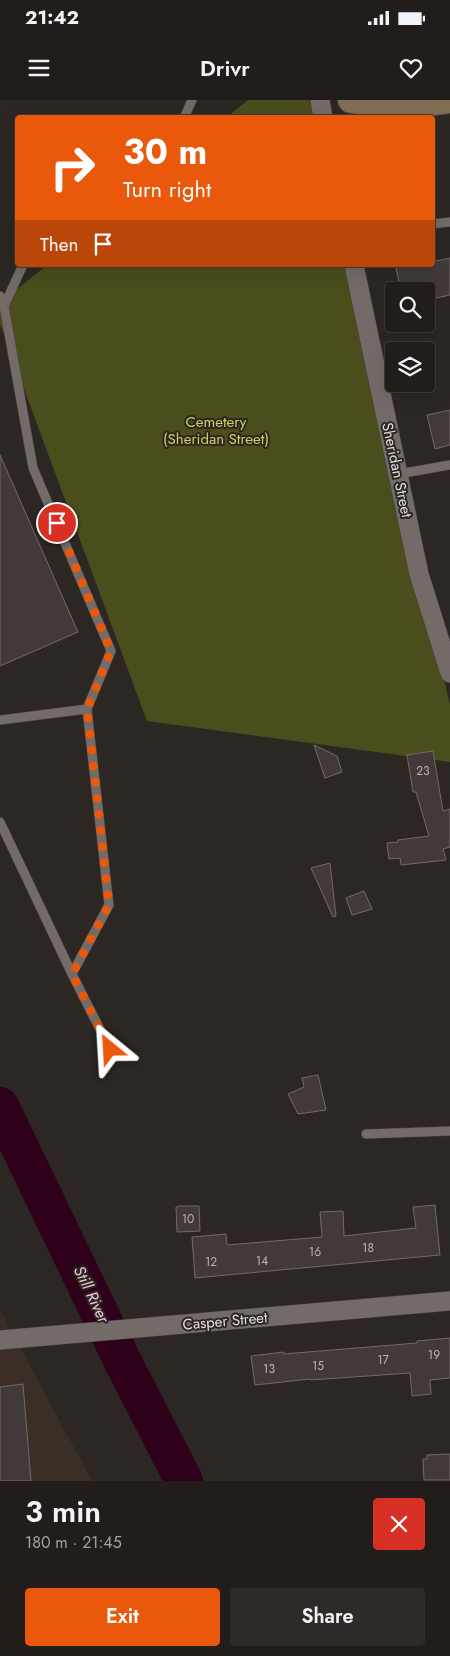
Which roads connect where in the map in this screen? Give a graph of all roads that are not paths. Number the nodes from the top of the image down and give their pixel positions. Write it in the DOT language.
graph roads {
  1 [pos="192,100"];
  2 [pos="320,100"];
  3 [pos="351,100"];
  4 [pos="450,100"];
  5 [pos="412,102"];
  6 [pos="185,115"];
  7 [pos="322,115"];
  8 [pos="450,222"];
  9 [pos="435,224"];
  10 [pos="22,267"];
  11 [pos="354,267"];
  12 [pos="0,296"];
  13 [pos="4,306"];
  14 [pos="450,465"];
  15 [pos="398,474"];
  16 [pos="448,663"];
  17 [pos="87,709"];
  18 [pos="0,720"];
  19 [pos="0,822"];
  20 [pos="72,974"];
  21 [pos="110,1049"];
  22 [pos="450,1131"];
  23 [pos="366,1134"];
  24 [pos="450,1302"];
  25 [pos="6,1340"];
  1 -- 6 [label="lane"];
  2 -- 7 [label="street"];
  3 -- 5 [label="street"];
  4 -- 5 [label="street"];
  8 -- 9 [label="lane"];
  10 -- 13 [label="lane"];
  11 -- 15 [label="street, Sheridan Street"];
  12 -- 13 [label="lane"];
  13 -- 17 [label="lane"];
  14 -- 15 [label="lane"];
  15 -- 16 [label="street, Sheridan Street"];
  17 -- 18 [label="lane"];
  17 -- 20 [label="lane"];
  19 -- 20 [label="lane"];
  20 -- 21 [label="lane"];
  22 -- 23 [label="lane"];
  24 -- 25 [label="street, Casper Street"];
}
